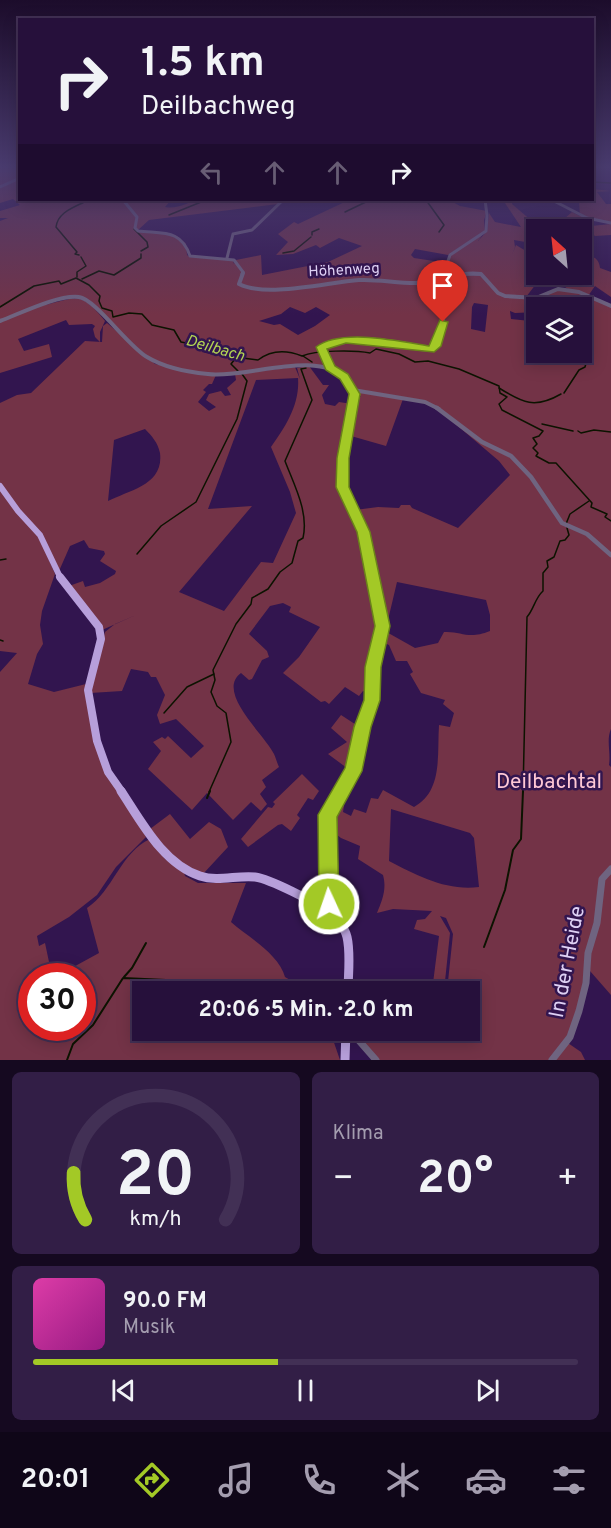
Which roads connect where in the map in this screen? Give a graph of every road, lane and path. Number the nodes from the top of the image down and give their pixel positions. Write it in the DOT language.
graph roads {
  1 [pos="136,215"];
  2 [pos="267,215"];
  3 [pos="487,215"];
  4 [pos="582,215"];
  5 [pos="611,223"];
  6 [pos="227,258"];
  7 [pos="452,277"];
  8 [pos="447,280"];
  9 [pos="611,306"];
  10 [pos="0,321"];
  11 [pos="330,368"];
  12 [pos="352,390"];
  13 [pos="0,486"];
  14 [pos="611,555"];
  15 [pos="611,869"];
  16 [pos="328,911"];
  17 [pos="349,981"];
  18 [pos="346,1041"];
  19 [pos="359,1041"];
  20 [pos="345,1060"];
  21 [pos="376,1060"];
  22 [pos="552,1060"];
  1 -- 6 [label="street"];
  2 -- 6 [label="street"];
  3 -- 7 [label="street"];
  4 -- 5 [label="street"];
  6 -- 8 [label="street, Höhenweg"];
  7 -- 8 [label="street, Höhenweg"];
  7 -- 9 [label="street, Höhenweg"];
  8 -- 11 [label="street"];
  10 -- 11 [label="street"];
  11 -- 12 [label="street"];
  12 -- 14 [label="street"];
  12 -- 16 [label="street"];
  13 -- 16 [label="main road"];
  15 -- 22 [label="street, In der Heide"];
  16 -- 17 [label="main road"];
  18 -- 20 [label="main road"];
  19 -- 21 [label="street"];
}
